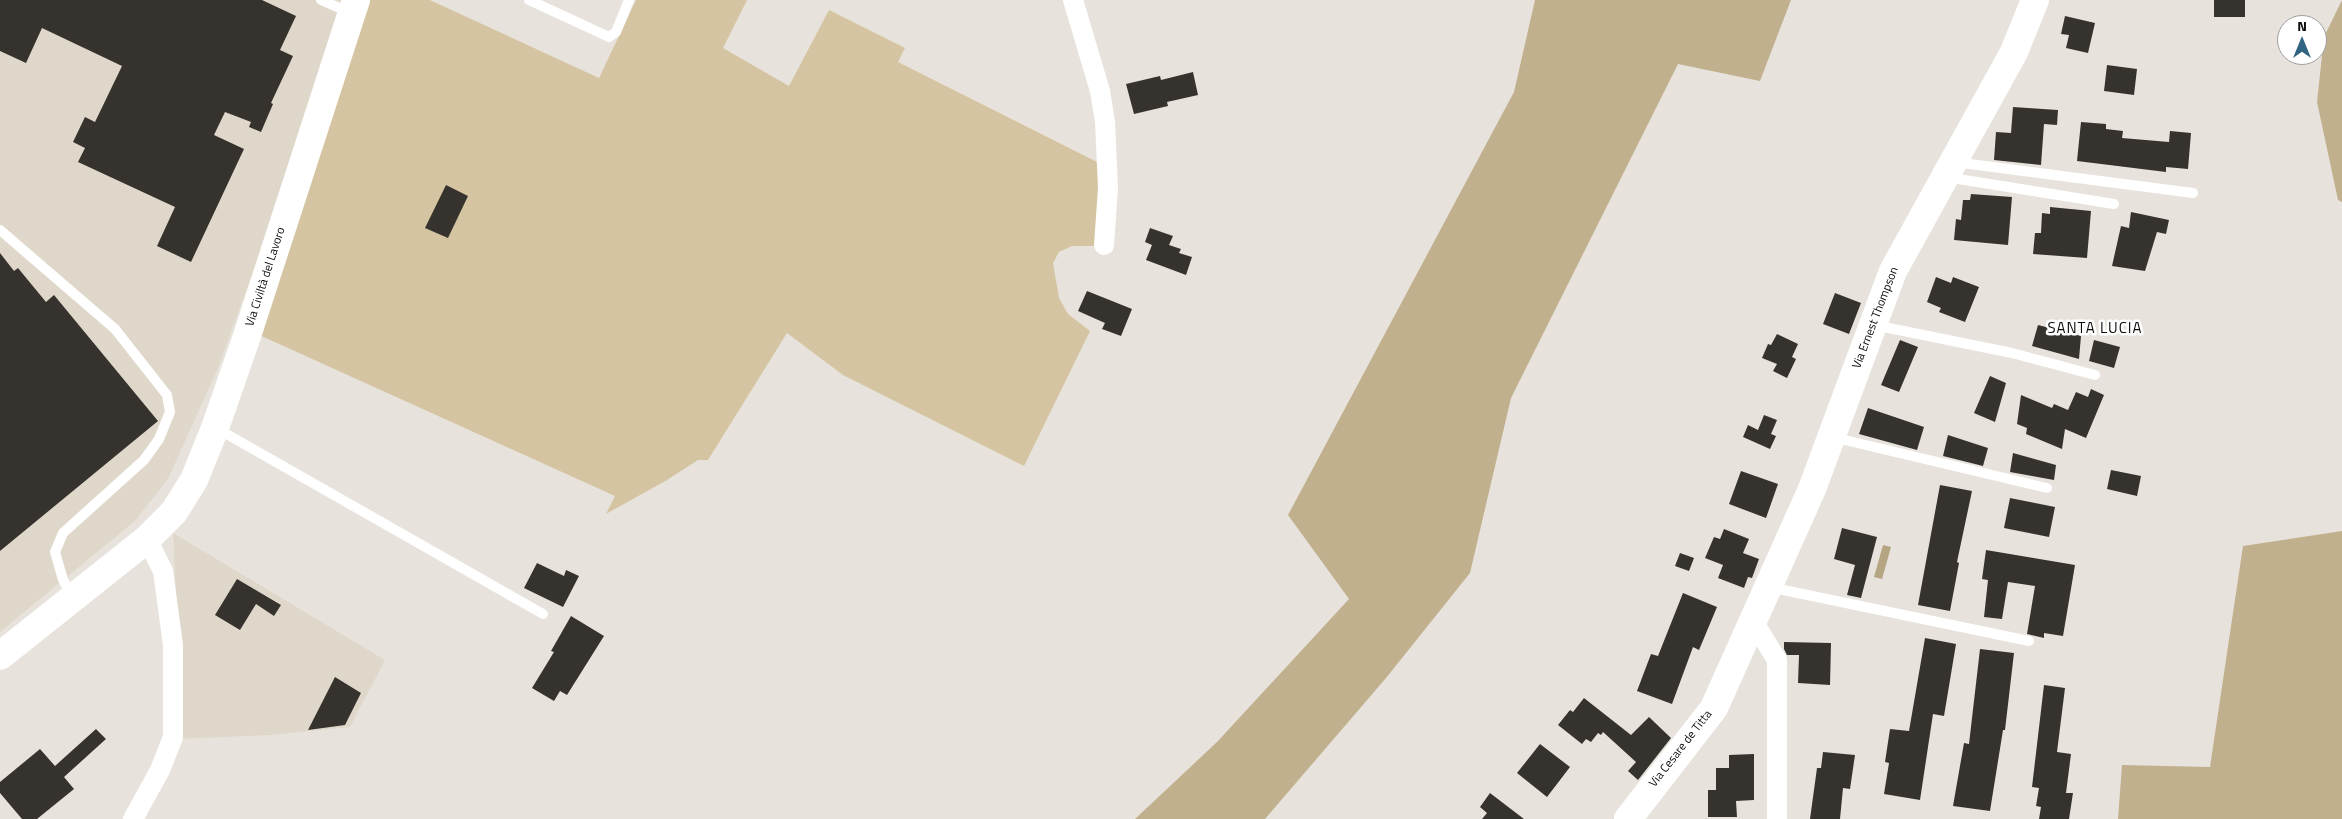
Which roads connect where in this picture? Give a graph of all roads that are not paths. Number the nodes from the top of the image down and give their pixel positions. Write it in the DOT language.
graph roads {
  1 [pos="321,0"];
  2 [pos="529,0"];
  3 [pos="629,0"];
  4 [pos="1073,0"];
  5 [pos="2035,0"];
  6 [pos="353,7"];
  7 [pos="1949,169"];
  8 [pos="2194,193"];
  9 [pos="2114,204"];
  10 [pos="0,230"];
  11 [pos="1104,245"];
  12 [pos="1873,324"];
  13 [pos="2095,375"];
  14 [pos="215,428"];
  15 [pos="1832,436"];
  16 [pos="2047,488"];
  17 [pos="147,539"];
  18 [pos="1768,587"];
  19 [pos="73,597"];
  20 [pos="543,614"];
  21 [pos="1753,621"];
  22 [pos="2029,641"];
  23 [pos="0,656"];
  24 [pos="133,819"];
  25 [pos="1628,819"];
  26 [pos="1776,819"];
  1 -- 6 [label="lane"];
  2 -- 3 [label="lane"];
  4 -- 11 [label="street"];
  5 -- 7 [label="street, Via Ernest Thompson"];
  6 -- 14 [label="street, Via Civiltà del Lavoro"];
  7 -- 8 [label="lane"];
  7 -- 9 [label="lane"];
  7 -- 12 [label="street, Via Ernest Thompson"];
  10 -- 19 [label="lane"];
  12 -- 13 [label="lane"];
  12 -- 15 [label="street, Via Ernest Thompson"];
  14 -- 17 [label="street, Via Civiltà del Lavoro"];
  14 -- 20 [label="lane"];
  15 -- 16 [label="lane"];
  15 -- 18 [label="street, Via Ernest Thompson"];
  17 -- 19 [label="street, Via Civiltà del Lavoro"];
  17 -- 24 [label="street"];
  18 -- 21 [label="street, Via Ernest Thompson"];
  18 -- 22 [label="lane"];
  19 -- 23 [label="street, Via Civiltà del Lavoro"];
  21 -- 25 [label="street, Via Cesare de Titta"];
  21 -- 26 [label="street"];
}
